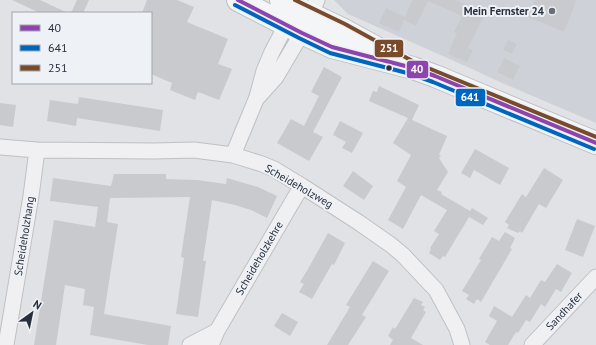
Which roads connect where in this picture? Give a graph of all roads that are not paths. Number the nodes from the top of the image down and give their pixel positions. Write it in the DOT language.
graph roads {
  1 [pos="238,0"];
  2 [pos="299,11"];
  3 [pos="596,143"];
  4 [pos="0,147"];
  5 [pos="37,150"];
  6 [pos="233,155"];
  7 [pos="302,186"];
  8 [pos="596,277"];
  9 [pos="217,331"];
  10 [pos="6,345"];
  11 [pos="190,345"];
  12 [pos="211,345"];
  13 [pos="462,345"];
  14 [pos="532,345"];
  1 -- 2 [label="main road"];
  2 -- 3 [label="main road"];
  2 -- 6 [label="street"];
  4 -- 5 [label="street, Scheideholzweg"];
  5 -- 6 [label="street, Scheideholzweg"];
  5 -- 10 [label="street, Scheideholzhang"];
  6 -- 7 [label="street, Scheideholzweg"];
  7 -- 9 [label="street, Scheideholzkehre"];
  7 -- 13 [label="street, Scheideholzweg"];
  8 -- 14 [label="street, Sandhafer"];
  9 -- 11 [label="street"];
  9 -- 12 [label="street, Scheideholzkehre"];
}
